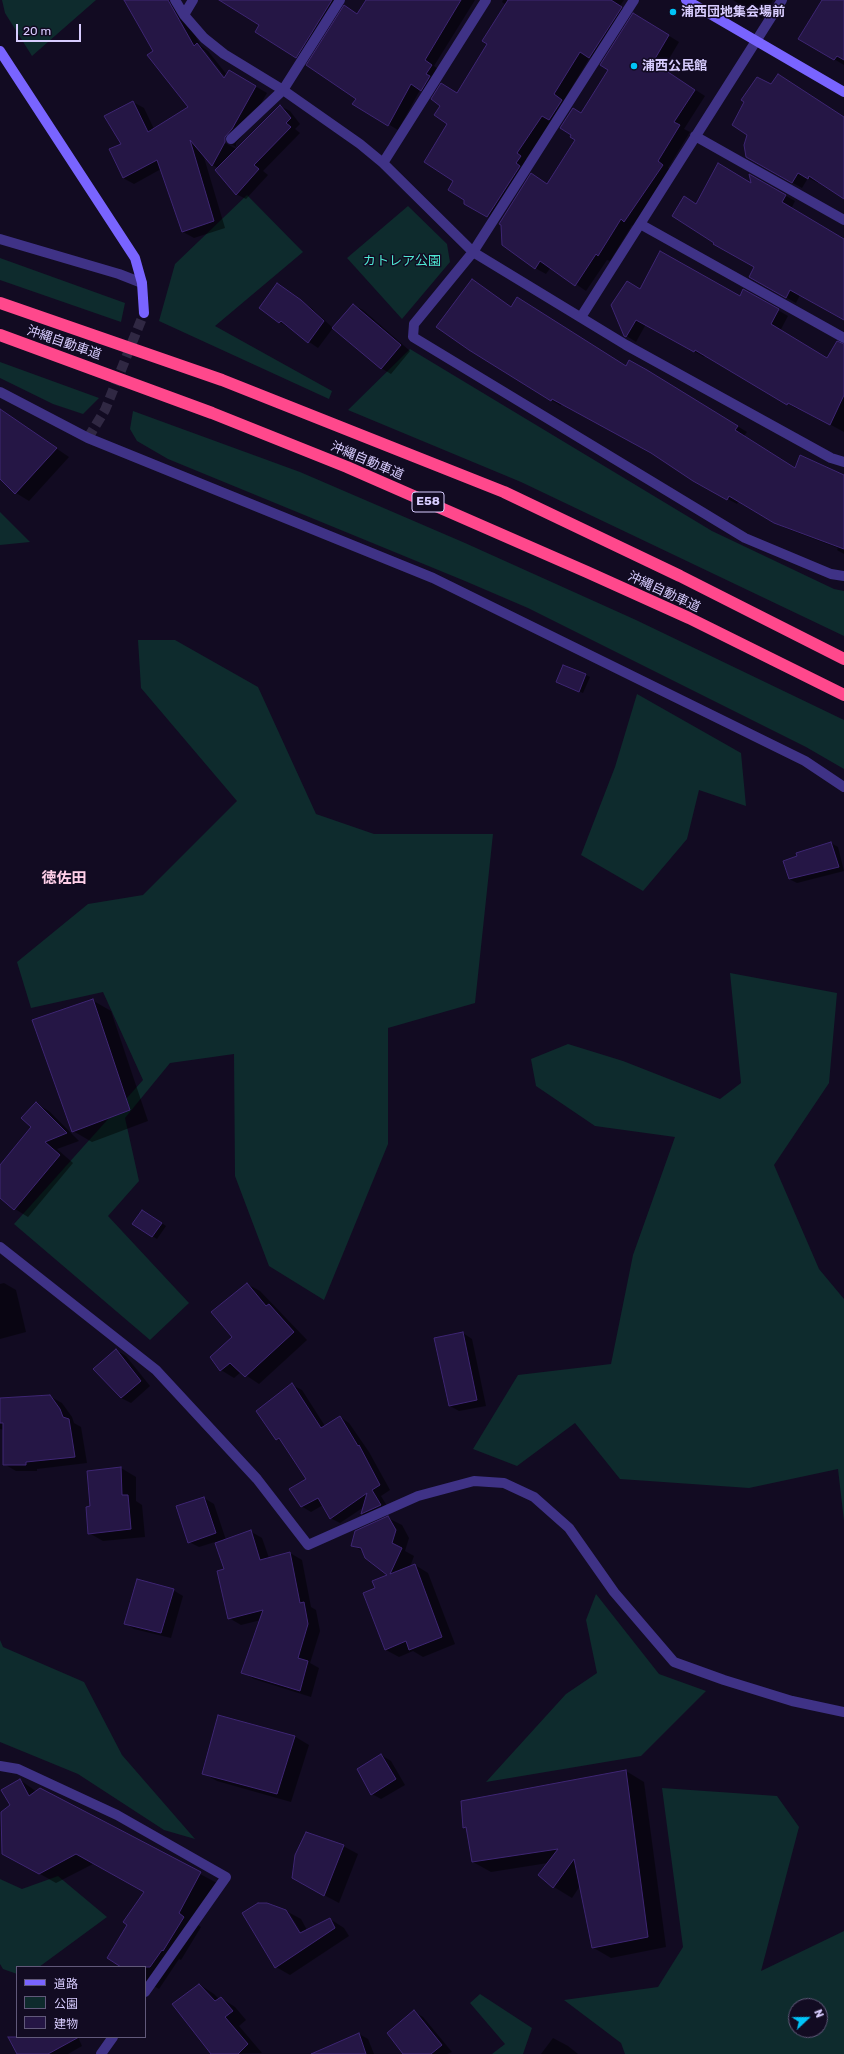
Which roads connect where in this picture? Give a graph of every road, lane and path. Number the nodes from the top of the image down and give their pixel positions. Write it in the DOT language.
graph roads {
  1 [pos="176,0"];
  2 [pos="193,0"];
  3 [pos="340,0"];
  4 [pos="486,0"];
  5 [pos="634,0"];
  6 [pos="686,0"];
  7 [pos="782,0"];
  8 [pos="184,14"];
  9 [pos="756,42"];
  10 [pos="0,51"];
  11 [pos="283,90"];
  12 [pos="844,92"];
  13 [pos="695,136"];
  14 [pos="231,139"];
  15 [pos="383,163"];
  16 [pos="844,220"];
  17 [pos="640,224"];
  18 [pos="0,239"];
  19 [pos="473,252"];
  20 [pos="142,283"];
  21 [pos="0,303"];
  22 [pos="144,313"];
  23 [pos="580,317"];
  24 [pos="0,335"];
  25 [pos="844,338"];
  26 [pos="0,392"];
  27 [pos="844,462"];
  28 [pos="844,576"];
  29 [pos="844,659"];
  30 [pos="844,695"];
  31 [pos="844,787"];
  32 [pos="0,1247"];
  33 [pos="844,1712"];
  34 [pos="0,1766"];
  35 [pos="146,1991"];
  36 [pos="112,2038"];
  37 [pos="101,2054"];
  1 -- 8 [label="street"];
  2 -- 8 [label="street"];
  3 -- 11 [label="street"];
  4 -- 15 [label="street"];
  5 -- 19 [label="street"];
  6 -- 9 [label="street"];
  7 -- 9 [label="street"];
  8 -- 11 [label="street"];
  9 -- 12 [label="street"];
  9 -- 13 [label="street"];
  10 -- 20 [label="street"];
  11 -- 14 [label="street"];
  11 -- 15 [label="street"];
  13 -- 16 [label="street"];
  13 -- 17 [label="street"];
  15 -- 19 [label="street"];
  17 -- 23 [label="street"];
  17 -- 25 [label="street"];
  18 -- 20 [label="street"];
  19 -- 23 [label="street"];
  19 -- 28 [label="street"];
  20 -- 22 [label="street"];
  21 -- 29 [label="highway, 沖縄自動車道"];
  23 -- 27 [label="street"];
  24 -- 30 [label="highway, 沖縄自動車道 / E58"];
  26 -- 31 [label="street"];
  32 -- 33 [label="street"];
  34 -- 35 [label="street"];
  36 -- 37 [label="street"];
}
